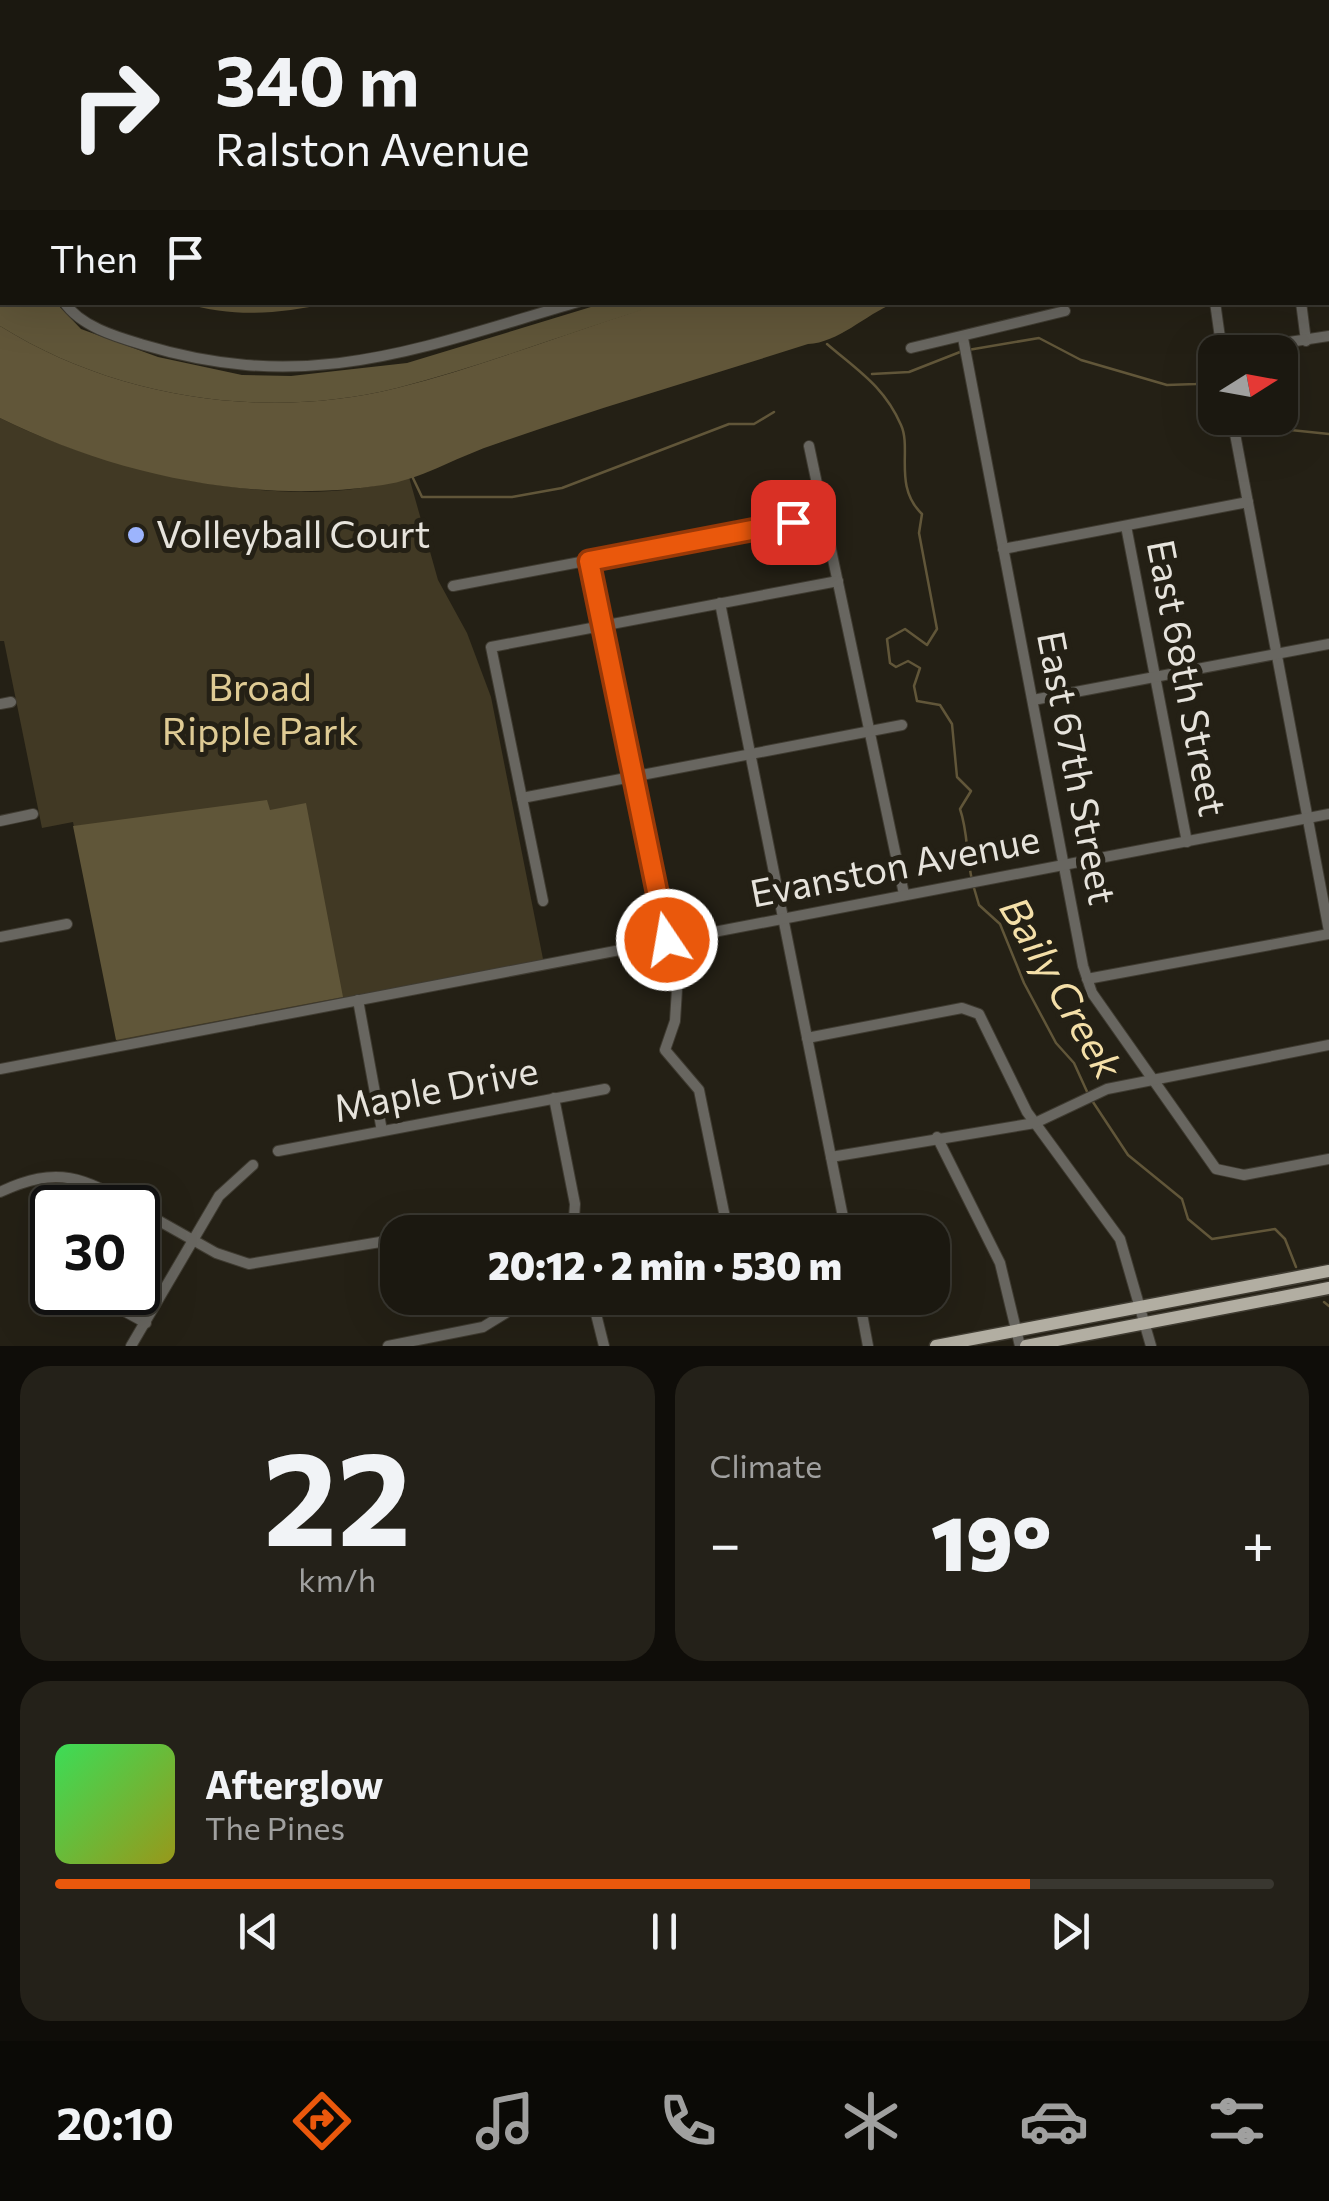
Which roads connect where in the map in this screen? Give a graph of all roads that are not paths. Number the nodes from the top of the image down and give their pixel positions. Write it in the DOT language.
graph roads {
  1 [pos="67,305"];
  2 [pos="568,305"];
  3 [pos="1215,305"];
  4 [pos="1300,305"];
  5 [pos="1066,311"];
  6 [pos="1220,335"];
  7 [pos="1329,336"];
  8 [pos="963,338"];
  9 [pos="1306,341"];
  10 [pos="1298,342"];
  11 [pos="912,348"];
  12 [pos="1235,435"];
  13 [pos="809,446"];
  14 [pos="1248,502"];
  15 [pos="824,516"];
  16 [pos="1126,526"];
  17 [pos="1003,548"];
  18 [pos="589,561"];
  19 [pos="838,581"];
  20 [pos="453,586"];
  21 [pos="720,603"];
  22 [pos="602,626"];
  23 [pos="1329,644"];
  24 [pos="1278,654"];
  25 [pos="1155,677"];
  26 [pos="1034,700"];
  27 [pos="902,725"];
  28 [pos="868,732"];
  29 [pos="750,754"];
  30 [pos="633,777"];
  31 [pos="522,798"];
  32 [pos="34,814"];
  33 [pos="1329,814"];
  34 [pos="1308,818"];
  35 [pos="0,821"];
  36 [pos="1187,842"];
  37 [pos="1064,865"];
  38 [pos="904,894"];
  39 [pos="543,901"];
  40 [pos="783,919"];
  41 [pos="67,924"];
  42 [pos="1329,932"];
  43 [pos="0,937"];
  44 [pos="667,940"];
  45 [pos="1087,979"];
  46 [pos="358,1000"];
  47 [pos="807,1038"];
  48 [pos="1329,1045"];
  49 [pos="0,1069"];
  50 [pos="1150,1080"];
  51 [pos="604,1088"];
  52 [pos="554,1098"];
  53 [pos="1035,1123"];
  54 [pos="382,1131"];
  55 [pos="937,1137"];
  56 [pos="278,1151"];
  57 [pos="831,1158"];
  58 [pos="1329,1159"];
  59 [pos="253,1166"];
  60 [pos="97,1185"];
  61 [pos="0,1192"];
  62 [pos="574,1215"];
  63 [pos="725,1215"];
  64 [pos="843,1215"];
  65 [pos="160,1222"];
  66 [pos="192,1240"];
  67 [pos="380,1241"];
  68 [pos="1326,1271"];
  69 [pos="1329,1288"];
  70 [pos="131,1315"];
  71 [pos="502,1315"];
  72 [pos="596,1315"];
  73 [pos="862,1315"];
  74 [pos="1144,1315"];
  75 [pos="146,1323"];
  76 [pos="1021,1340"];
  77 [pos="131,1346"];
  78 [pos="388,1346"];
  79 [pos="604,1346"];
  80 [pos="868,1346"];
  81 [pos="936,1346"];
  82 [pos="1151,1346"];
  1 -- 2 [label="street"];
  3 -- 6 [label="street"];
  4 -- 9 [label="street"];
  5 -- 8 [label="street"];
  7 -- 9 [label="street"];
  8 -- 11 [label="street"];
  8 -- 17 [label="street, East 67th Street"];
  9 -- 10 [label="street"];
  12 -- 14 [label="street"];
  13 -- 15 [label="street"];
  14 -- 16 [label="street"];
  14 -- 24 [label="street"];
  15 -- 18 [label="street"];
  15 -- 19 [label="street"];
  16 -- 17 [label="street"];
  16 -- 25 [label="street, East 68th Street"];
  17 -- 26 [label="street, East 67th Street"];
  18 -- 20 [label="street"];
  18 -- 22 [label="street"];
  19 -- 21 [label="street"];
  19 -- 28 [label="street"];
  21 -- 22 [label="street"];
  21 -- 29 [label="street"];
  22 -- 30 [label="street"];
  22 -- 31 [label="street"];
  23 -- 24 [label="street"];
  24 -- 25 [label="street"];
  24 -- 34 [label="street"];
  25 -- 26 [label="street"];
  25 -- 36 [label="street, East 68th Street"];
  26 -- 37 [label="street, East 67th Street"];
  27 -- 28 [label="street"];
  28 -- 29 [label="street"];
  28 -- 38 [label="street"];
  29 -- 30 [label="street"];
  29 -- 40 [label="street"];
  30 -- 31 [label="street"];
  30 -- 44 [label="street"];
  31 -- 39 [label="street"];
  32 -- 35 [label="street"];
  33 -- 34 [label="street, Evanston Avenue"];
  34 -- 36 [label="street, Evanston Avenue"];
  34 -- 42 [label="street"];
  36 -- 37 [label="street, Evanston Avenue"];
  37 -- 38 [label="street, Evanston Avenue"];
  37 -- 45 [label="street, East 67th Street"];
  38 -- 40 [label="street, Evanston Avenue"];
  40 -- 44 [label="street, Evanston Avenue"];
  40 -- 47 [label="street"];
  41 -- 43 [label="street"];
  42 -- 45 [label="street"];
  44 -- 46 [label="street, Evanston Avenue"];
  44 -- 63 [label="street"];
  45 -- 50 [label="street, East 67th Street"];
  46 -- 49 [label="street, Evanston Avenue"];
  46 -- 54 [label="street"];
  47 -- 53 [label="street"];
  47 -- 57 [label="street"];
  48 -- 50 [label="street"];
  50 -- 53 [label="street"];
  50 -- 58 [label="street, East 67th Street"];
  51 -- 52 [label="street, Maple Drive"];
  52 -- 54 [label="street, Maple Drive"];
  52 -- 62 [label="street"];
  53 -- 55 [label="street"];
  53 -- 74 [label="street"];
  54 -- 56 [label="street, Maple Drive"];
  55 -- 57 [label="street"];
  55 -- 76 [label="street"];
  57 -- 64 [label="street"];
  59 -- 66 [label="street"];
  60 -- 61 [label="street"];
  65 -- 66 [label="street"];
  66 -- 67 [label="street"];
  66 -- 75 [label="street"];
  68 -- 74 [label="main road"];
  69 -- 74 [label="main road"];
  70 -- 75 [label="street"];
  71 -- 78 [label="street"];
  72 -- 79 [label="street"];
  73 -- 80 [label="street"];
  74 -- 76 [label="main road"];
  74 -- 82 [label="street"];
  75 -- 77 [label="street"];
  76 -- 81 [label="main road"];
}
